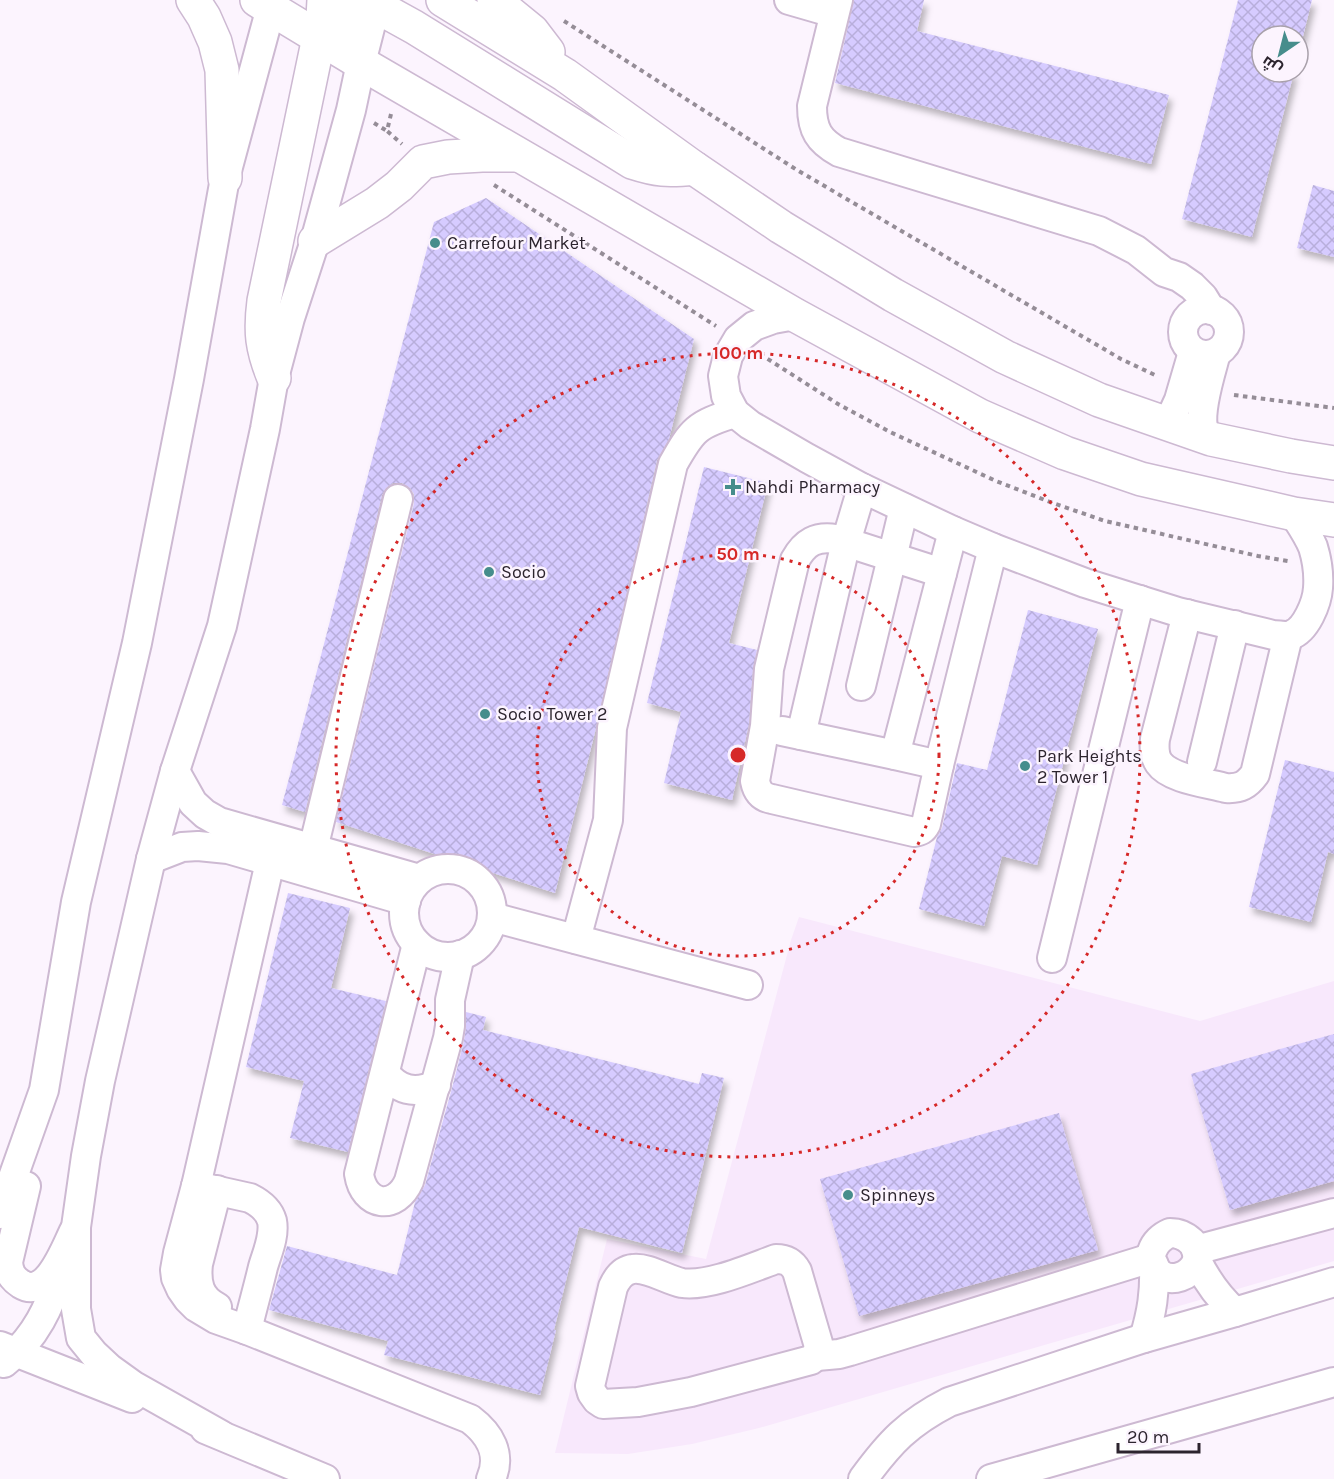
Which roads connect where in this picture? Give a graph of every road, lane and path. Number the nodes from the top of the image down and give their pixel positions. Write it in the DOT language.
graph roads {
  1 [pos="193,0"];
  2 [pos="324,0"];
  3 [pos="343,0"];
  4 [pos="443,0"];
  5 [pos="494,0"];
  6 [pos="789,0"];
  7 [pos="276,2"];
  8 [pos="370,2"];
  9 [pos="836,7"];
  10 [pos="562,20"];
  11 [pos="319,38"];
  12 [pos="361,63"];
  13 [pos="565,75"];
  14 [pos="519,155"];
  15 [pos="694,168"];
  16 [pos="225,178"];
  17 [pos="486,180"];
  18 [pos="315,241"];
  19 [pos="1199,314"];
  20 [pos="795,315"];
  21 [pos="738,339"];
  22 [pos="1204,353"];
  23 [pos="274,378"];
  24 [pos="1195,390"];
  25 [pos="1334,408"];
  26 [pos="735,413"];
  27 [pos="1171,425"];
  28 [pos="1211,439"];
  29 [pos="1334,463"];
  30 [pos="862,488"];
  31 [pos="398,499"];
  32 [pos="904,508"];
  33 [pos="1294,514"];
  34 [pos="1334,520"];
  35 [pos="953,531"];
  36 [pos="846,542"];
  37 [pos="993,548"];
  38 [pos="893,557"];
  39 [pos="942,573"];
  40 [pos="1323,575"];
  41 [pos="1140,600"];
  42 [pos="1187,614"];
  43 [pos="1235,625"];
  44 [pos="1288,636"];
  45 [pos="861,686"];
  46 [pos="768,692"];
  47 [pos="810,699"];
  48 [pos="801,735"];
  49 [pos="761,743"];
  50 [pos="895,755"];
  51 [pos="1202,762"];
  52 [pos="939,765"];
  53 [pos="175,771"];
  54 [pos="313,849"];
  55 [pos="151,859"];
  56 [pos="270,862"];
  57 [pos="413,890"];
  58 [pos="492,917"];
  59 [pos="576,939"];
  60 [pos="417,944"];
  61 [pos="460,955"];
  62 [pos="1052,958"];
  63 [pos="748,985"];
  64 [pos="385,1073"];
  65 [pos="436,1085"];
  66 [pos="44,1090"];
  67 [pos="206,1188"];
  68 [pos="1334,1213"];
  69 [pos="0,1214"];
  70 [pos="76,1227"];
  71 [pos="1196,1256"];
  72 [pos="1152,1262"];
  73 [pos="1334,1282"];
  74 [pos="1235,1312"];
  75 [pos="249,1321"];
  76 [pos="1144,1338"];
  77 [pos="6,1355"];
  78 [pos="817,1356"];
  79 [pos="1334,1382"];
  80 [pos="221,1435"];
  81 [pos="325,1479"];
  82 [pos="491,1479"];
  83 [pos="862,1479"];
  84 [pos="992,1479"];
  1 -- 16 [label="main road"];
  2 -- 11 [label="main road"];
  3 -- 12 [label="main road"];
  4 -- 13 [label="main road"];
  5 -- 13 [label="main road"];
  6 -- 9 [label="street"];
  7 -- 11 [label="main road"];
  7 -- 16 [label="street"];
  8 -- 12 [label="street"];
  8 -- 15 [label="main road"];
  9 -- 19 [label="street"];
  10 -- 24 [label="path"];
  11 -- 12 [label="main road"];
  11 -- 23 [label="main road"];
  12 -- 14 [label="main road"];
  12 -- 18 [label="street"];
  13 -- 15 [label="main road"];
  14 -- 18 [label="main road"];
  14 -- 20 [label="main road"];
  15 -- 27 [label="main road"];
  16 -- 66 [label="street"];
  17 -- 21 [label="path"];
  18 -- 23 [label="street"];
  19 -- 22 [label="street"];
  19 -- 22 [label="street"];
  20 -- 21 [label="street"];
  20 -- 33 [label="main road"];
  21 -- 26 [label="street"];
  21 -- 40 [label="path"];
  22 -- 24 [label="street"];
  23 -- 53 [label="street"];
  24 -- 25 [label="path"];
  24 -- 27 [label="street"];
  24 -- 28 [label="street"];
  26 -- 30 [label="street"];
  26 -- 59 [label="street"];
  27 -- 28 [label="main road"];
  28 -- 29 [label="main road"];
  30 -- 32 [label="street"];
  30 -- 36 [label="street"];
  31 -- 54 [label="street"];
  32 -- 35 [label="street"];
  32 -- 38 [label="street"];
  33 -- 34 [label="main road"];
  33 -- 40 [label="street"];
  35 -- 37 [label="street"];
  35 -- 39 [label="street"];
  36 -- 38 [label="street"];
  36 -- 46 [label="street"];
  36 -- 47 [label="street"];
  37 -- 41 [label="street"];
  37 -- 52 [label="street"];
  38 -- 39 [label="street"];
  38 -- 45 [label="street"];
  39 -- 50 [label="street"];
  40 -- 44 [label="street"];
  41 -- 42 [label="street"];
  41 -- 62 [label="street"];
  42 -- 43 [label="street"];
  42 -- 44 [label="street"];
  43 -- 44 [label="street"];
  43 -- 51 [label="street"];
  46 -- 47 [label="street"];
  46 -- 49 [label="street"];
  47 -- 48 [label="street"];
  48 -- 49 [label="street"];
  48 -- 50 [label="street"];
  49 -- 52 [label="street"];
  50 -- 52 [label="street"];
  53 -- 54 [label="street"];
  53 -- 55 [label="street"];
  54 -- 57 [label="street"];
  55 -- 56 [label="street"];
  55 -- 70 [label="street"];
  56 -- 57 [label="street"];
  56 -- 67 [label="street"];
  57 -- 58 [label="street"];
  57 -- 60 [label="street"];
  58 -- 59 [label="street"];
  58 -- 61 [label="street"];
  59 -- 63 [label="street"];
  60 -- 61 [label="street"];
  60 -- 64 [label="street"];
  61 -- 65 [label="street"];
  64 -- 65 [label="street"];
  64 -- 65 [label="street"];
  66 -- 69 [label="street"];
  66 -- 70 [label="street"];
  67 -- 75 [label="street"];
  67 -- 75 [label="street"];
  68 -- 71 [label="street"];
  70 -- 77 [label="street"];
  70 -- 80 [label="street"];
  71 -- 72 [label="street"];
  71 -- 74 [label="street"];
  72 -- 76 [label="street"];
  72 -- 78 [label="street"];
  73 -- 74 [label="street"];
  74 -- 76 [label="street"];
  75 -- 82 [label="street"];
  76 -- 83 [label="street"];
  77 -- 80 [label="street"];
  78 -- 78 [label="street"];
  79 -- 84 [label="street"];
  80 -- 81 [label="street"];
}
